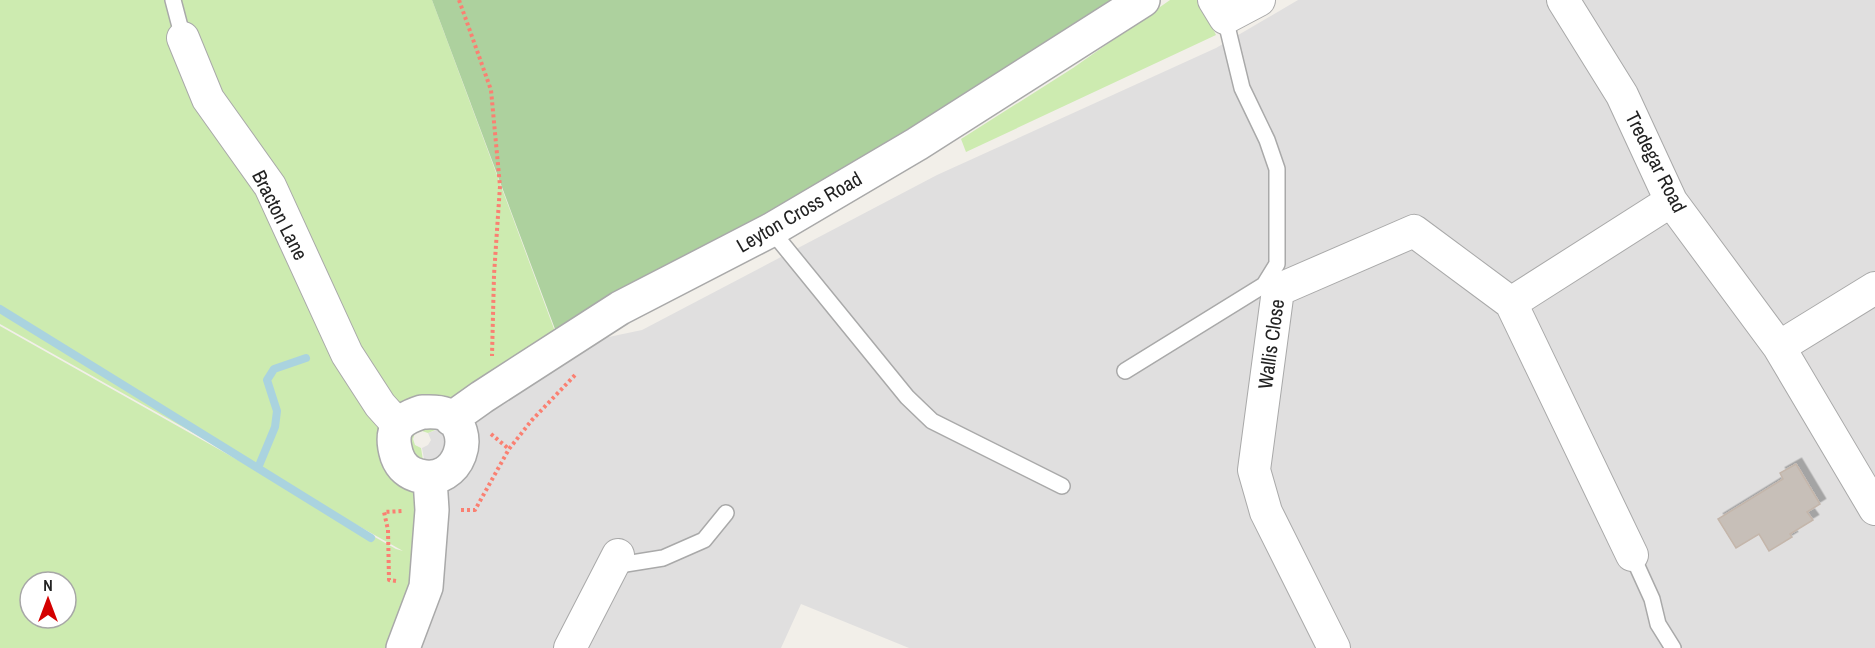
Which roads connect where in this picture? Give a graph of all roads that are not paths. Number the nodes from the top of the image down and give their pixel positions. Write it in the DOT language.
graph roads {
  1 [pos="173,0"];
  2 [pos="1143,0"];
  3 [pos="1259,0"];
  4 [pos="1563,0"];
  5 [pos="1219,9"];
  6 [pos="183,38"];
  7 [pos="1671,201"];
  8 [pos="771,230"];
  9 [pos="1875,288"];
  10 [pos="1511,303"];
  11 [pos="1779,347"];
  12 [pos="1125,371"];
  13 [pos="452,419"];
  14 [pos="398,425"];
  15 [pos="430,479"];
  16 [pos="1062,486"];
  17 [pos="1875,509"];
  18 [pos="726,513"];
  19 [pos="1632,555"];
  20 [pos="615,560"];
  21 [pos="403,648"];
  22 [pos="570,648"];
  23 [pos="1335,648"];
  24 [pos="1674,648"];
  1 -- 6 [label="lane, Bracton Lane"];
  2 -- 8 [label="street, Leyton Cross Road"];
  3 -- 5 [label="street"];
  4 -- 7 [label="street, Tredegar Road"];
  5 -- 12 [label="lane"];
  6 -- 14 [label="street, Bracton Lane"];
  7 -- 10 [label="street"];
  7 -- 11 [label="street, Tredegar Road"];
  8 -- 13 [label="street, Leyton Cross Road"];
  8 -- 16 [label="lane"];
  9 -- 11 [label="street"];
  10 -- 19 [label="street, Wallis Close"];
  10 -- 23 [label="street, Wallis Close"];
  11 -- 17 [label="street, Tredegar Road"];
  13 -- 14 [label="street"];
  13 -- 15 [label="street"];
  14 -- 15 [label="street"];
  15 -- 21 [label="street"];
  18 -- 20 [label="lane"];
  19 -- 24 [label="lane"];
  20 -- 22 [label="street"];
}
